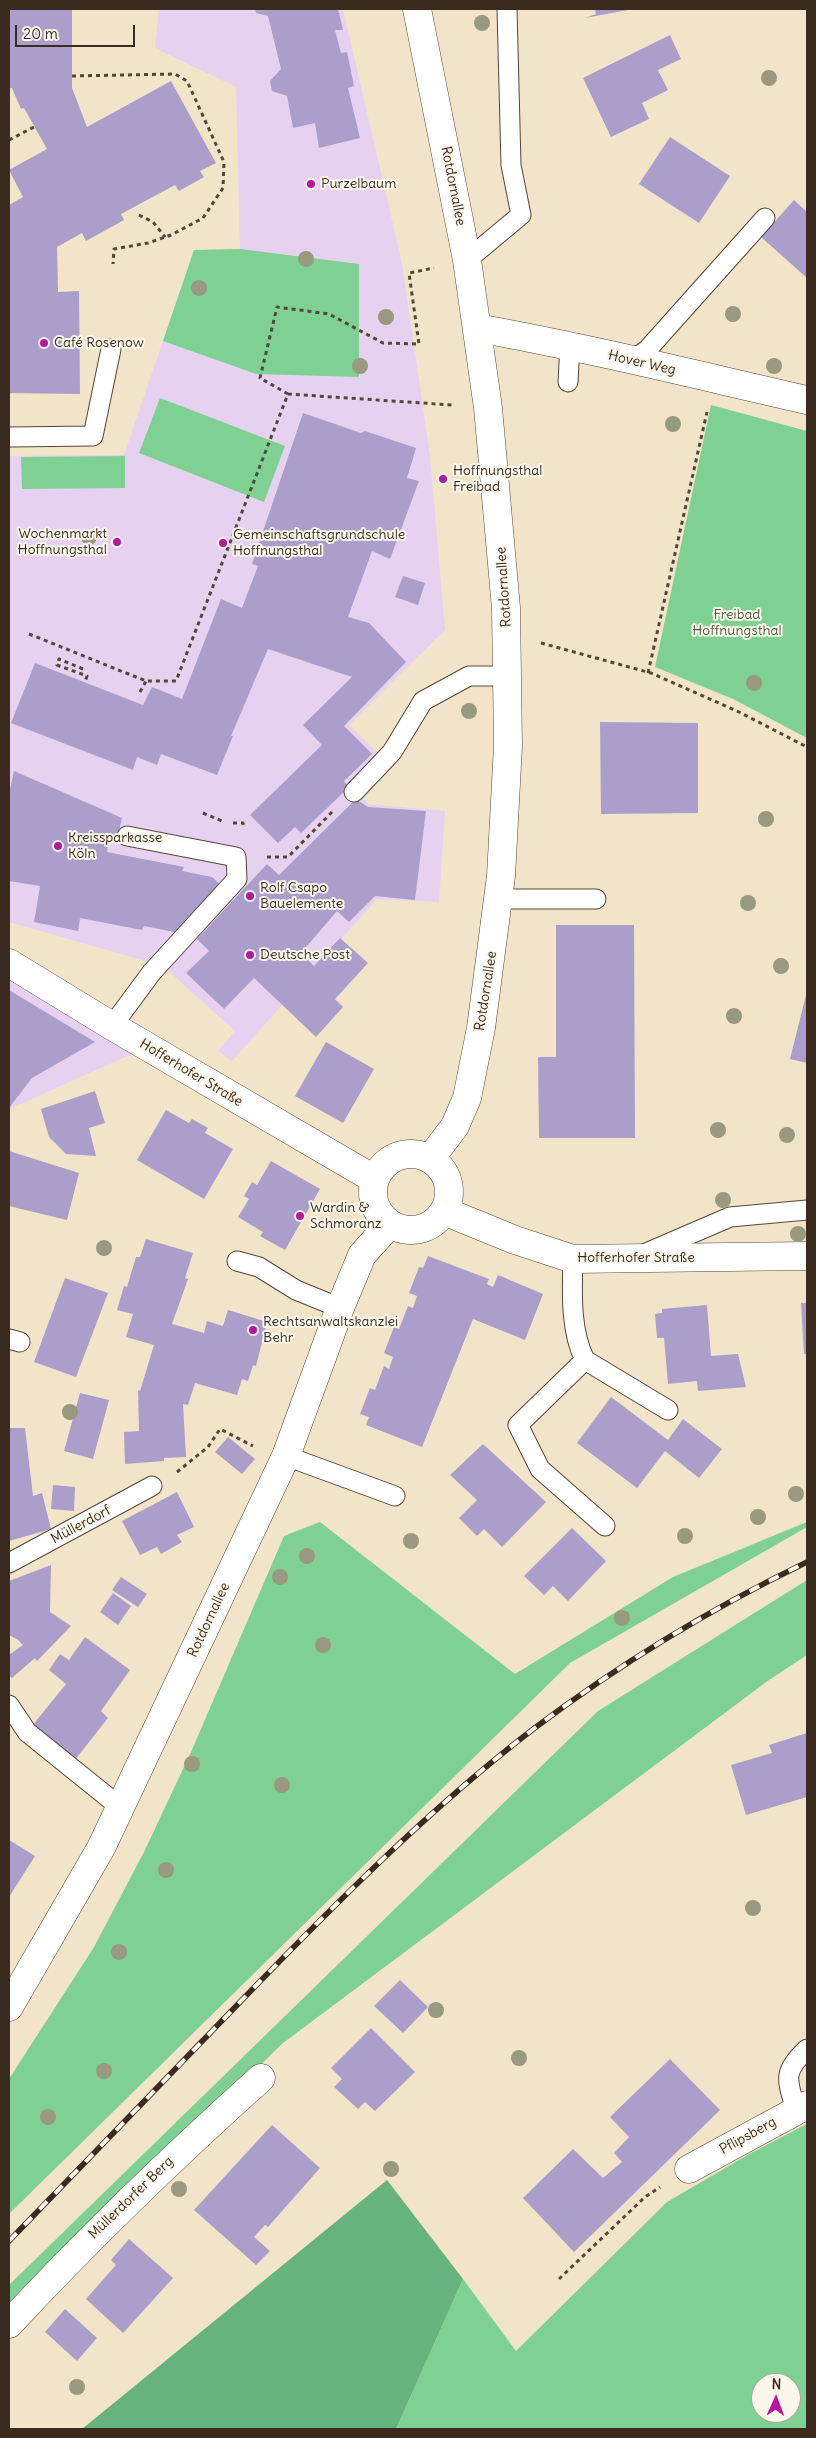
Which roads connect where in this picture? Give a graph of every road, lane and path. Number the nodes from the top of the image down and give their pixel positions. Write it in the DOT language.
graph roads {
  1 [pos="417,9"];
  2 [pos="507,9"];
  3 [pos="72,76"];
  4 [pos="34,127"];
  5 [pos="9,140"];
  6 [pos="139,215"];
  7 [pos="765,218"];
  8 [pos="165,237"];
  9 [pos="467,260"];
  10 [pos="113,264"];
  11 [pos="477,328"];
  12 [pos="570,344"];
  13 [pos="111,349"];
  14 [pos="631,361"];
  15 [pos="714,379"];
  16 [pos="568,382"];
  17 [pos="288,394"];
  18 [pos="807,400"];
  19 [pos="488,408"];
  20 [pos="9,436"];
  21 [pos="29,634"];
  22 [pos="507,642"];
  23 [pos="83,669"];
  24 [pos="648,673"];
  25 [pos="507,676"];
  26 [pos="146,681"];
  27 [pos="85,682"];
  28 [pos="140,692"];
  29 [pos="807,748"];
  30 [pos="354,792"];
  31 [pos="203,813"];
  32 [pos="243,823"];
  33 [pos="127,836"];
  34 [pos="236,857"];
  35 [pos="498,899"];
  36 [pos="596,899"];
  37 [pos="9,963"];
  38 [pos="112,1026"];
  39 [pos="430,1159"];
  40 [pos="374,1179"];
  41 [pos="807,1210"];
  42 [pos="444,1211"];
  43 [pos="389,1225"];
  44 [pos="807,1256"];
  45 [pos="573,1258"];
  46 [pos="631,1259"];
  47 [pos="237,1261"];
  48 [pos="340,1308"];
  49 [pos="585,1360"];
  50 [pos="668,1410"];
  51 [pos="286,1456"];
  52 [pos="152,1486"];
  53 [pos="395,1496"];
  54 [pos="605,1526"];
  55 [pos="9,1563"];
  56 [pos="9,1706"];
  57 [pos="120,1807"];
  58 [pos="9,2007"];
  59 [pos="807,2049"];
  60 [pos="261,2078"];
  61 [pos="802,2107"];
  62 [pos="690,2169"];
  63 [pos="559,2278"];
  64 [pos="9,2324"];
  1 -- 9 [label="street, Rotdornallee"];
  2 -- 9 [label="lane"];
  3 -- 8 [label="path"];
  4 -- 5 [label="path"];
  6 -- 8 [label="path"];
  7 -- 14 [label="lane"];
  8 -- 10 [label="path"];
  9 -- 11 [label="street, Rotdornallee"];
  9 -- 17 [label="path"];
  11 -- 12 [label="street, Hover Weg"];
  11 -- 19 [label="street, Rotdornallee"];
  12 -- 14 [label="street, Hover Weg"];
  12 -- 16 [label="lane"];
  13 -- 20 [label="lane"];
  14 -- 15 [label="street, Hover Weg"];
  15 -- 18 [label="street, Hover Weg"];
  15 -- 24 [label="path"];
  17 -- 19 [label="path"];
  17 -- 26 [label="path"];
  19 -- 22 [label="street, Rotdornallee"];
  21 -- 26 [label="path"];
  22 -- 24 [label="path"];
  22 -- 25 [label="street, Rotdornallee"];
  23 -- 27 [label="path"];
  24 -- 29 [label="path"];
  25 -- 30 [label="lane"];
  25 -- 35 [label="street, Rotdornallee"];
  26 -- 28 [label="path"];
  30 -- 34 [label="path"];
  31 -- 32 [label="path"];
  33 -- 34 [label="lane"];
  34 -- 38 [label="lane"];
  35 -- 36 [label="lane"];
  35 -- 39 [label="street, Rotdornallee"];
  37 -- 38 [label="street, Hofferhofer Straße"];
  38 -- 40 [label="street, Hofferhofer Straße"];
  39 -- 40 [label="street"];
  39 -- 42 [label="street"];
  40 -- 43 [label="street"];
  41 -- 46 [label="lane"];
  42 -- 43 [label="street"];
  42 -- 45 [label="street, Hofferhofer Straße"];
  43 -- 48 [label="street, Rotdornallee"];
  44 -- 46 [label="street, Hofferhofer Straße"];
  45 -- 46 [label="street, Hofferhofer Straße"];
  45 -- 49 [label="lane"];
  47 -- 48 [label="lane"];
  48 -- 51 [label="street, Rotdornallee"];
  49 -- 50 [label="lane"];
  49 -- 54 [label="lane"];
  51 -- 52 [label="path"];
  51 -- 53 [label="lane"];
  51 -- 57 [label="street, Rotdornallee"];
  52 -- 55 [label="lane, Müllerdorf"];
  56 -- 57 [label="lane"];
  57 -- 58 [label="street, Rotdornallee"];
  59 -- 61 [label="lane"];
  60 -- 64 [label="street, Müllerdorfer Berg"];
  61 -- 62 [label="street, Pflipsberg"];
  62 -- 63 [label="path"];
}
